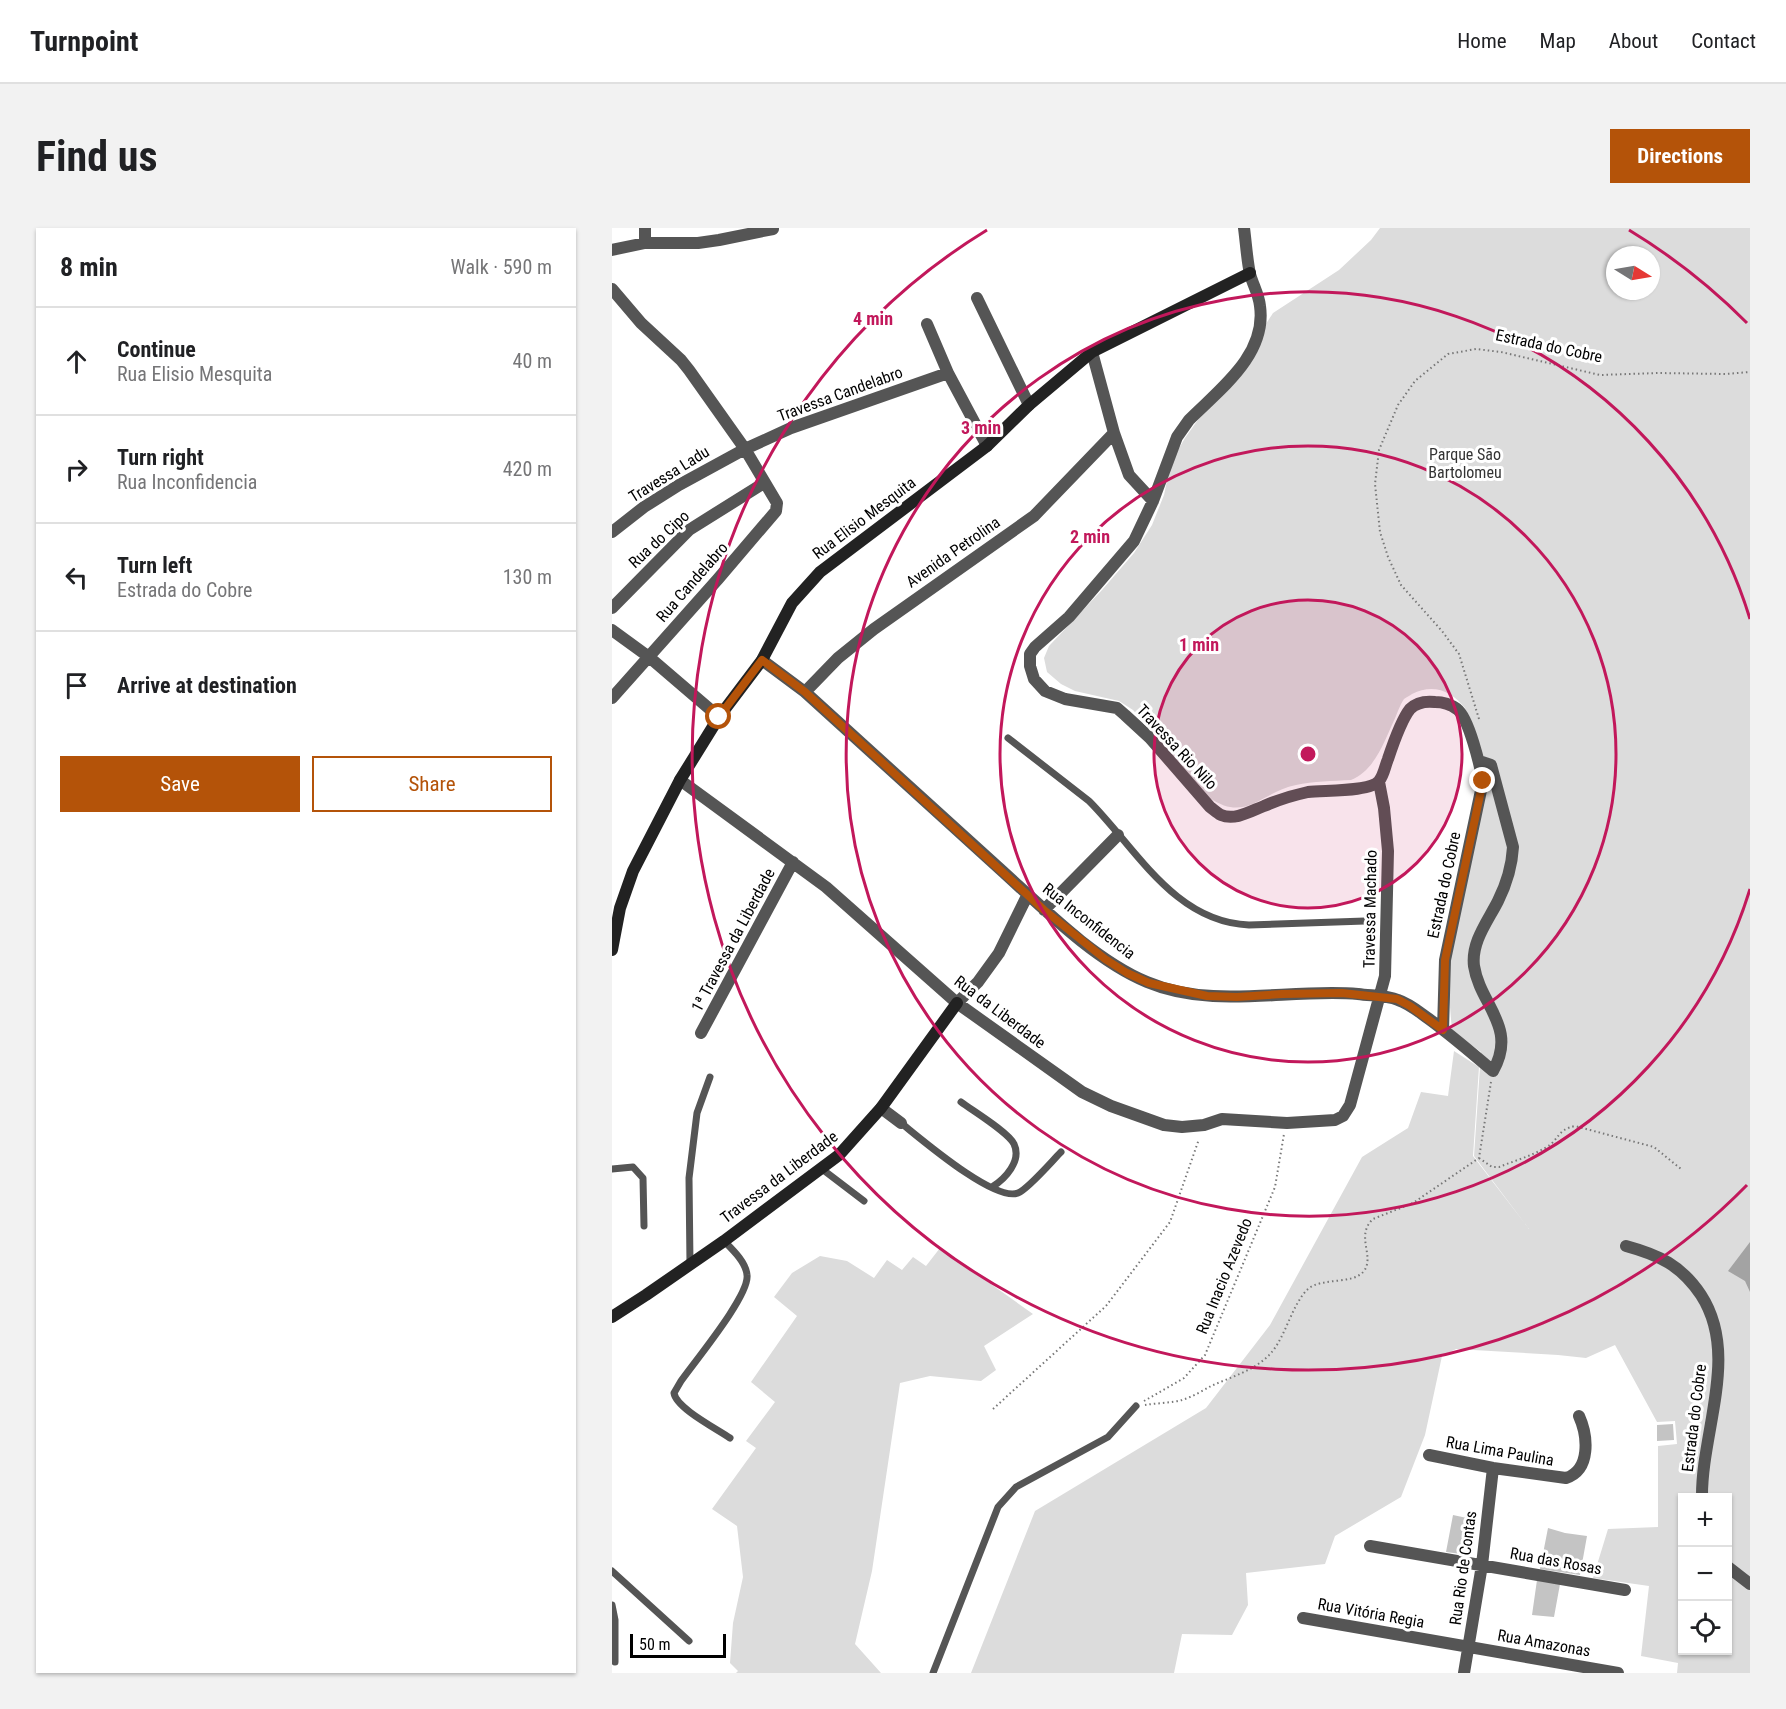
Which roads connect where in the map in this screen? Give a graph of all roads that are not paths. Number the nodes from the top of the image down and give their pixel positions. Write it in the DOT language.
graph roads {
  1 [pos="645,228"];
  2 [pos="1244,228"];
  3 [pos="773,229"];
  4 [pos="645,243"];
  5 [pos="612,250"];
  6 [pos="1250,273"];
  7 [pos="612,289"];
  8 [pos="977,298"];
  9 [pos="927,324"];
  10 [pos="1092,352"];
  11 [pos="948,373"];
  12 [pos="1029,405"];
  13 [pos="1114,433"];
  14 [pos="987,446"];
  15 [pos="745,449"];
  16 [pos="764,483"];
  17 [pos="1153,501"];
  18 [pos="612,532"];
  19 [pos="612,608"];
  20 [pos="612,630"];
  21 [pos="649,657"];
  22 [pos="762,660"];
  23 [pos="805,692"];
  24 [pos="612,698"];
  25 [pos="719,717"];
  26 [pos="1008,738"];
  27 [pos="1479,761"];
  28 [pos="680,780"];
  29 [pos="1379,782"];
  30 [pos="1118,835"];
  31 [pos="793,862"];
  32 [pos="1028,894"];
  33 [pos="616,906"];
  34 [pos="1044,910"];
  35 [pos="1365,921"];
  36 [pos="612,950"];
  37 [pos="1380,997"];
  38 [pos="957,1003"];
  39 [pos="1443,1030"];
  40 [pos="701,1034"];
  41 [pos="710,1077"];
  42 [pos="961,1102"];
  43 [pos="1350,1105"];
  44 [pos="881,1108"];
  45 [pos="901,1123"];
  46 [pos="1061,1152"];
  47 [pos="612,1169"];
  48 [pos="822,1169"];
  49 [pos="992,1187"];
  50 [pos="864,1202"];
  51 [pos="644,1226"];
  52 [pos="724,1240"];
  53 [pos="1626,1246"];
  54 [pos="690,1264"];
  55 [pos="612,1317"];
  56 [pos="1136,1406"];
  57 [pos="1579,1416"];
  58 [pos="730,1438"];
  59 [pos="1429,1455"];
  60 [pos="1493,1468"];
  61 [pos="1702,1493"];
  62 [pos="1370,1546"];
  63 [pos="1482,1565"];
  64 [pos="612,1570"];
  65 [pos="1732,1570"];
  66 [pos="1750,1584"];
  67 [pos="1625,1590"];
  68 [pos="612,1605"];
  69 [pos="1303,1618"];
  70 [pos="689,1641"];
  71 [pos="1468,1647"];
  72 [pos="615,1662"];
  73 [pos="1616,1672"];
  74 [pos="933,1673"];
  75 [pos="1464,1673"];
  1 -- 4 [label="street"];
  2 -- 6 [label="street"];
  3 -- 4 [label="street"];
  4 -- 5 [label="street"];
  6 -- 10 [label="street, Rua Elisio Mesquita"];
  6 -- 17 [label="street, Travessa Rio Nilo"];
  7 -- 15 [label="street"];
  8 -- 12 [label="street"];
  9 -- 11 [label="street"];
  10 -- 12 [label="street, Rua Elisio Mesquita"];
  10 -- 13 [label="street"];
  11 -- 14 [label="street"];
  11 -- 15 [label="street, Travessa Candelabro"];
  12 -- 14 [label="street, Rua Elisio Mesquita"];
  13 -- 17 [label="street"];
  13 -- 23 [label="street, Avenida Petrolina"];
  14 -- 22 [label="street, Rua Elisio Mesquita"];
  15 -- 16 [label="street"];
  15 -- 18 [label="street, Travessa Ladu"];
  16 -- 19 [label="street, Rua do Cipo"];
  16 -- 21 [label="street, Rua Candelabro"];
  17 -- 29 [label="street, Travessa Rio Nilo"];
  20 -- 21 [label="street"];
  21 -- 24 [label="street, Rua Candelabro"];
  21 -- 25 [label="street"];
  22 -- 23 [label="street, Rua Inconfidencia"];
  22 -- 25 [label="street, Rua Elisio Mesquita"];
  23 -- 32 [label="street, Rua Inconfidencia"];
  25 -- 28 [label="street, Rua Elisio Mesquita"];
  26 -- 30 [label="lane"];
  27 -- 29 [label="street"];
  27 -- 39 [label="street, Estrada do Cobre"];
  27 -- 39 [label="street, Rua Inconfidencia"];
  28 -- 31 [label="street, Rua da Liberdade"];
  28 -- 33 [label="street, Rua Elisio Mesquita"];
  29 -- 37 [label="street, Travessa Machado"];
  30 -- 34 [label="street"];
  30 -- 35 [label="lane"];
  31 -- 38 [label="street, Rua da Liberdade"];
  31 -- 40 [label="street, 1ª Travessa da Liberdade"];
  32 -- 34 [label="street, Rua Inconfidencia"];
  32 -- 38 [label="street"];
  33 -- 36 [label="street, Rua Elisio Mesquita"];
  34 -- 37 [label="street, Rua Inconfidencia"];
  37 -- 39 [label="street, Rua Inconfidencia"];
  37 -- 43 [label="street, Travessa Machado"];
  38 -- 43 [label="street, Rua da Liberdade"];
  38 -- 44 [label="street, Travessa da Liberdade"];
  41 -- 54 [label="lane"];
  42 -- 49 [label="lane"];
  44 -- 45 [label="street"];
  44 -- 48 [label="street, Travessa da Liberdade"];
  45 -- 49 [label="lane"];
  46 -- 49 [label="lane"];
  47 -- 51 [label="lane"];
  48 -- 50 [label="lane"];
  48 -- 52 [label="street, Travessa da Liberdade"];
  52 -- 54 [label="street, Travessa da Liberdade"];
  52 -- 58 [label="lane"];
  53 -- 61 [label="street, Estrada do Cobre"];
  54 -- 55 [label="street, Travessa da Liberdade"];
  56 -- 74 [label="lane"];
  57 -- 60 [label="street, Rua Lima Paulina"];
  59 -- 60 [label="street, Rua Lima Paulina"];
  60 -- 63 [label="street, Rua Rio de Contas"];
  62 -- 63 [label="street, Rua das Rosas"];
  63 -- 67 [label="street, Rua das Rosas"];
  63 -- 71 [label="street, Rua Rio de Contas"];
  64 -- 70 [label="lane"];
  65 -- 66 [label="street"];
  68 -- 72 [label="lane"];
  69 -- 71 [label="street, Rua Vitória Regia"];
  71 -- 73 [label="street, Rua Amazonas"];
  71 -- 75 [label="street, Rua Rio de Contas"];
}
